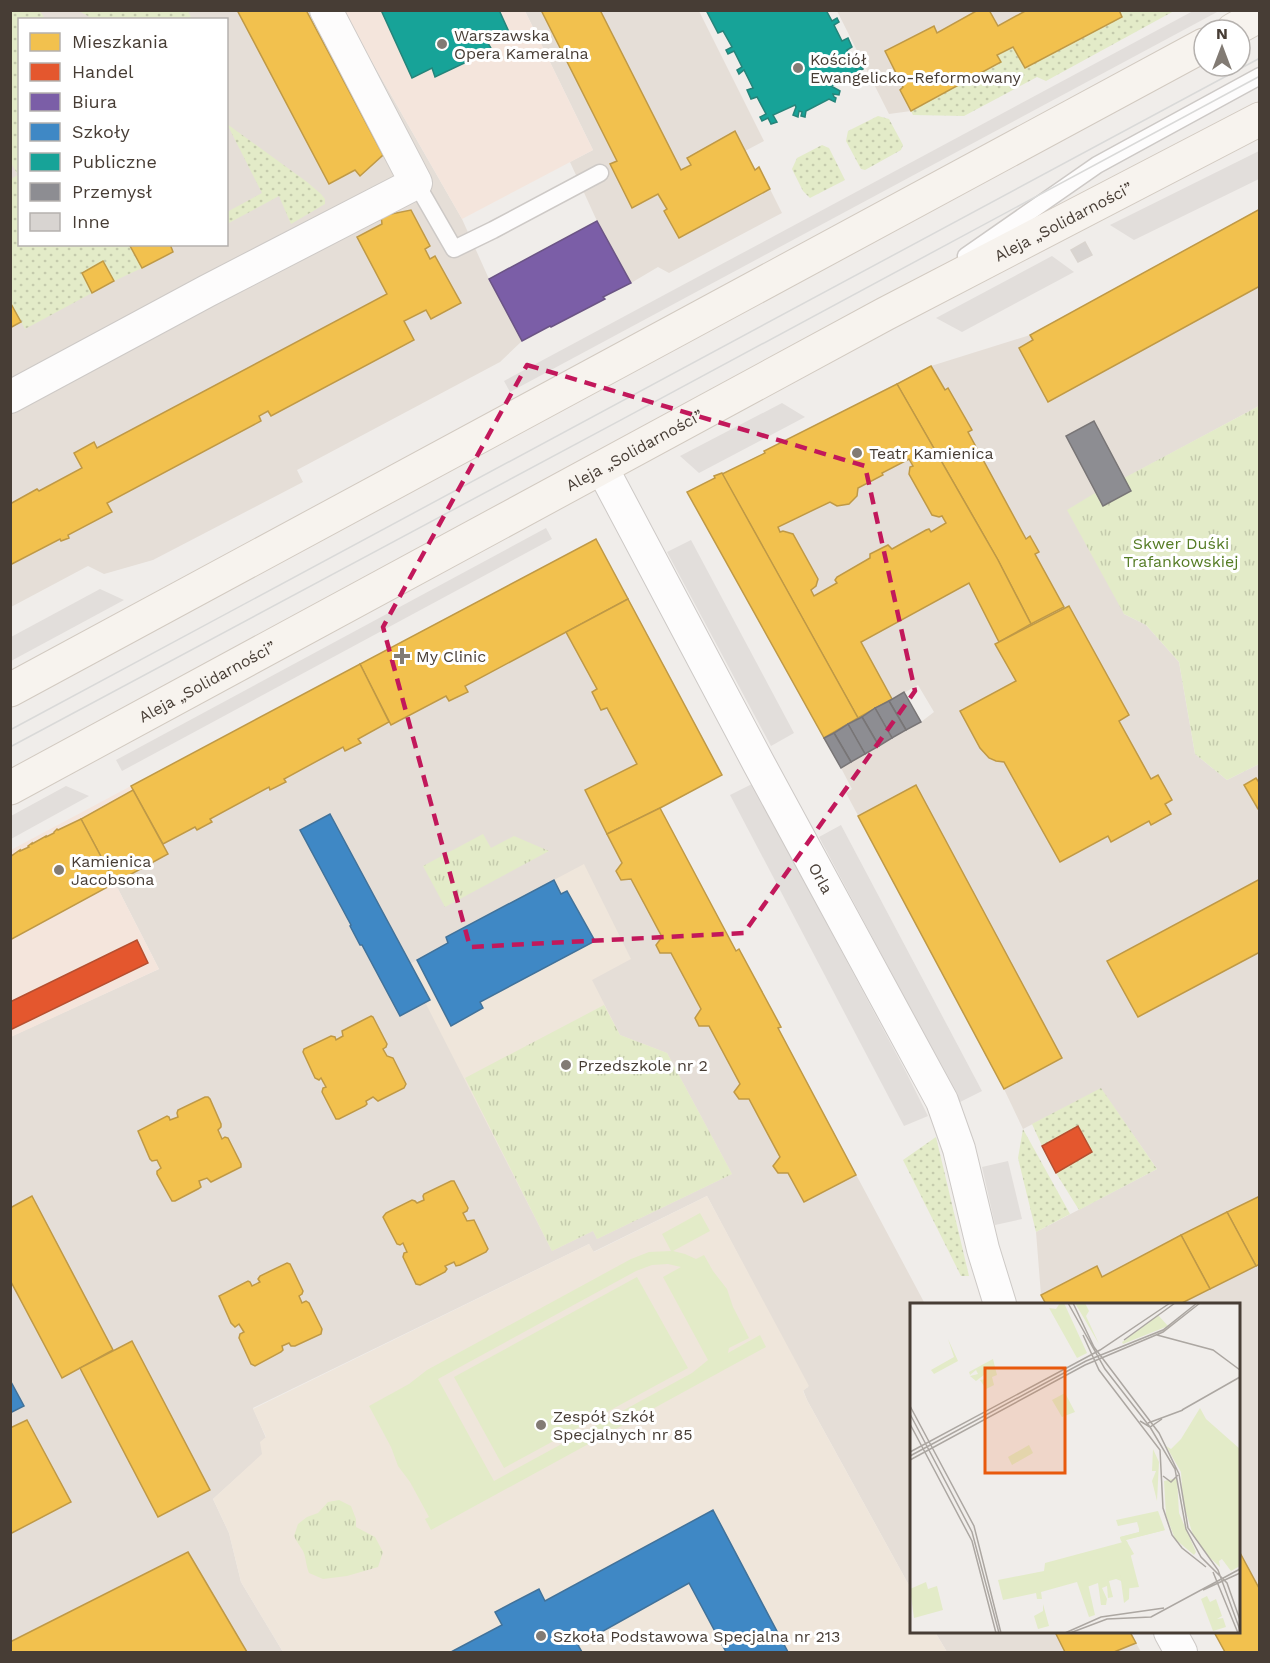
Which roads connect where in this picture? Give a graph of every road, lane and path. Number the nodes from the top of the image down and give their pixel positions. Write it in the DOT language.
graph roads {
  1 [pos="326,10"];
  2 [pos="1192,51"];
  3 [pos="1260,76"];
  4 [pos="1260,119"];
  5 [pos="600,173"];
  6 [pos="416,183"];
  7 [pos="885,314"];
  8 [pos="10,398"];
  9 [pos="602,468"];
  10 [pos="10,690"];
  11 [pos="10,788"];
  12 [pos="999,1303"];
  13 [pos="1171,1633"];
  14 [pos="1181,1653"];
  1 -- 6 [label="street"];
  2 -- 10 [label="main road"];
  3 -- 7 [label="lane"];
  4 -- 7 [label="main road, Aleja „Solidarności”"];
  5 -- 6 [label="lane"];
  6 -- 8 [label="street"];
  7 -- 9 [label="main road, Aleja „Solidarności”"];
  9 -- 11 [label="main road, Aleja „Solidarności”"];
  9 -- 12 [label="street, Orla"];
  13 -- 14 [label="street"];
}
